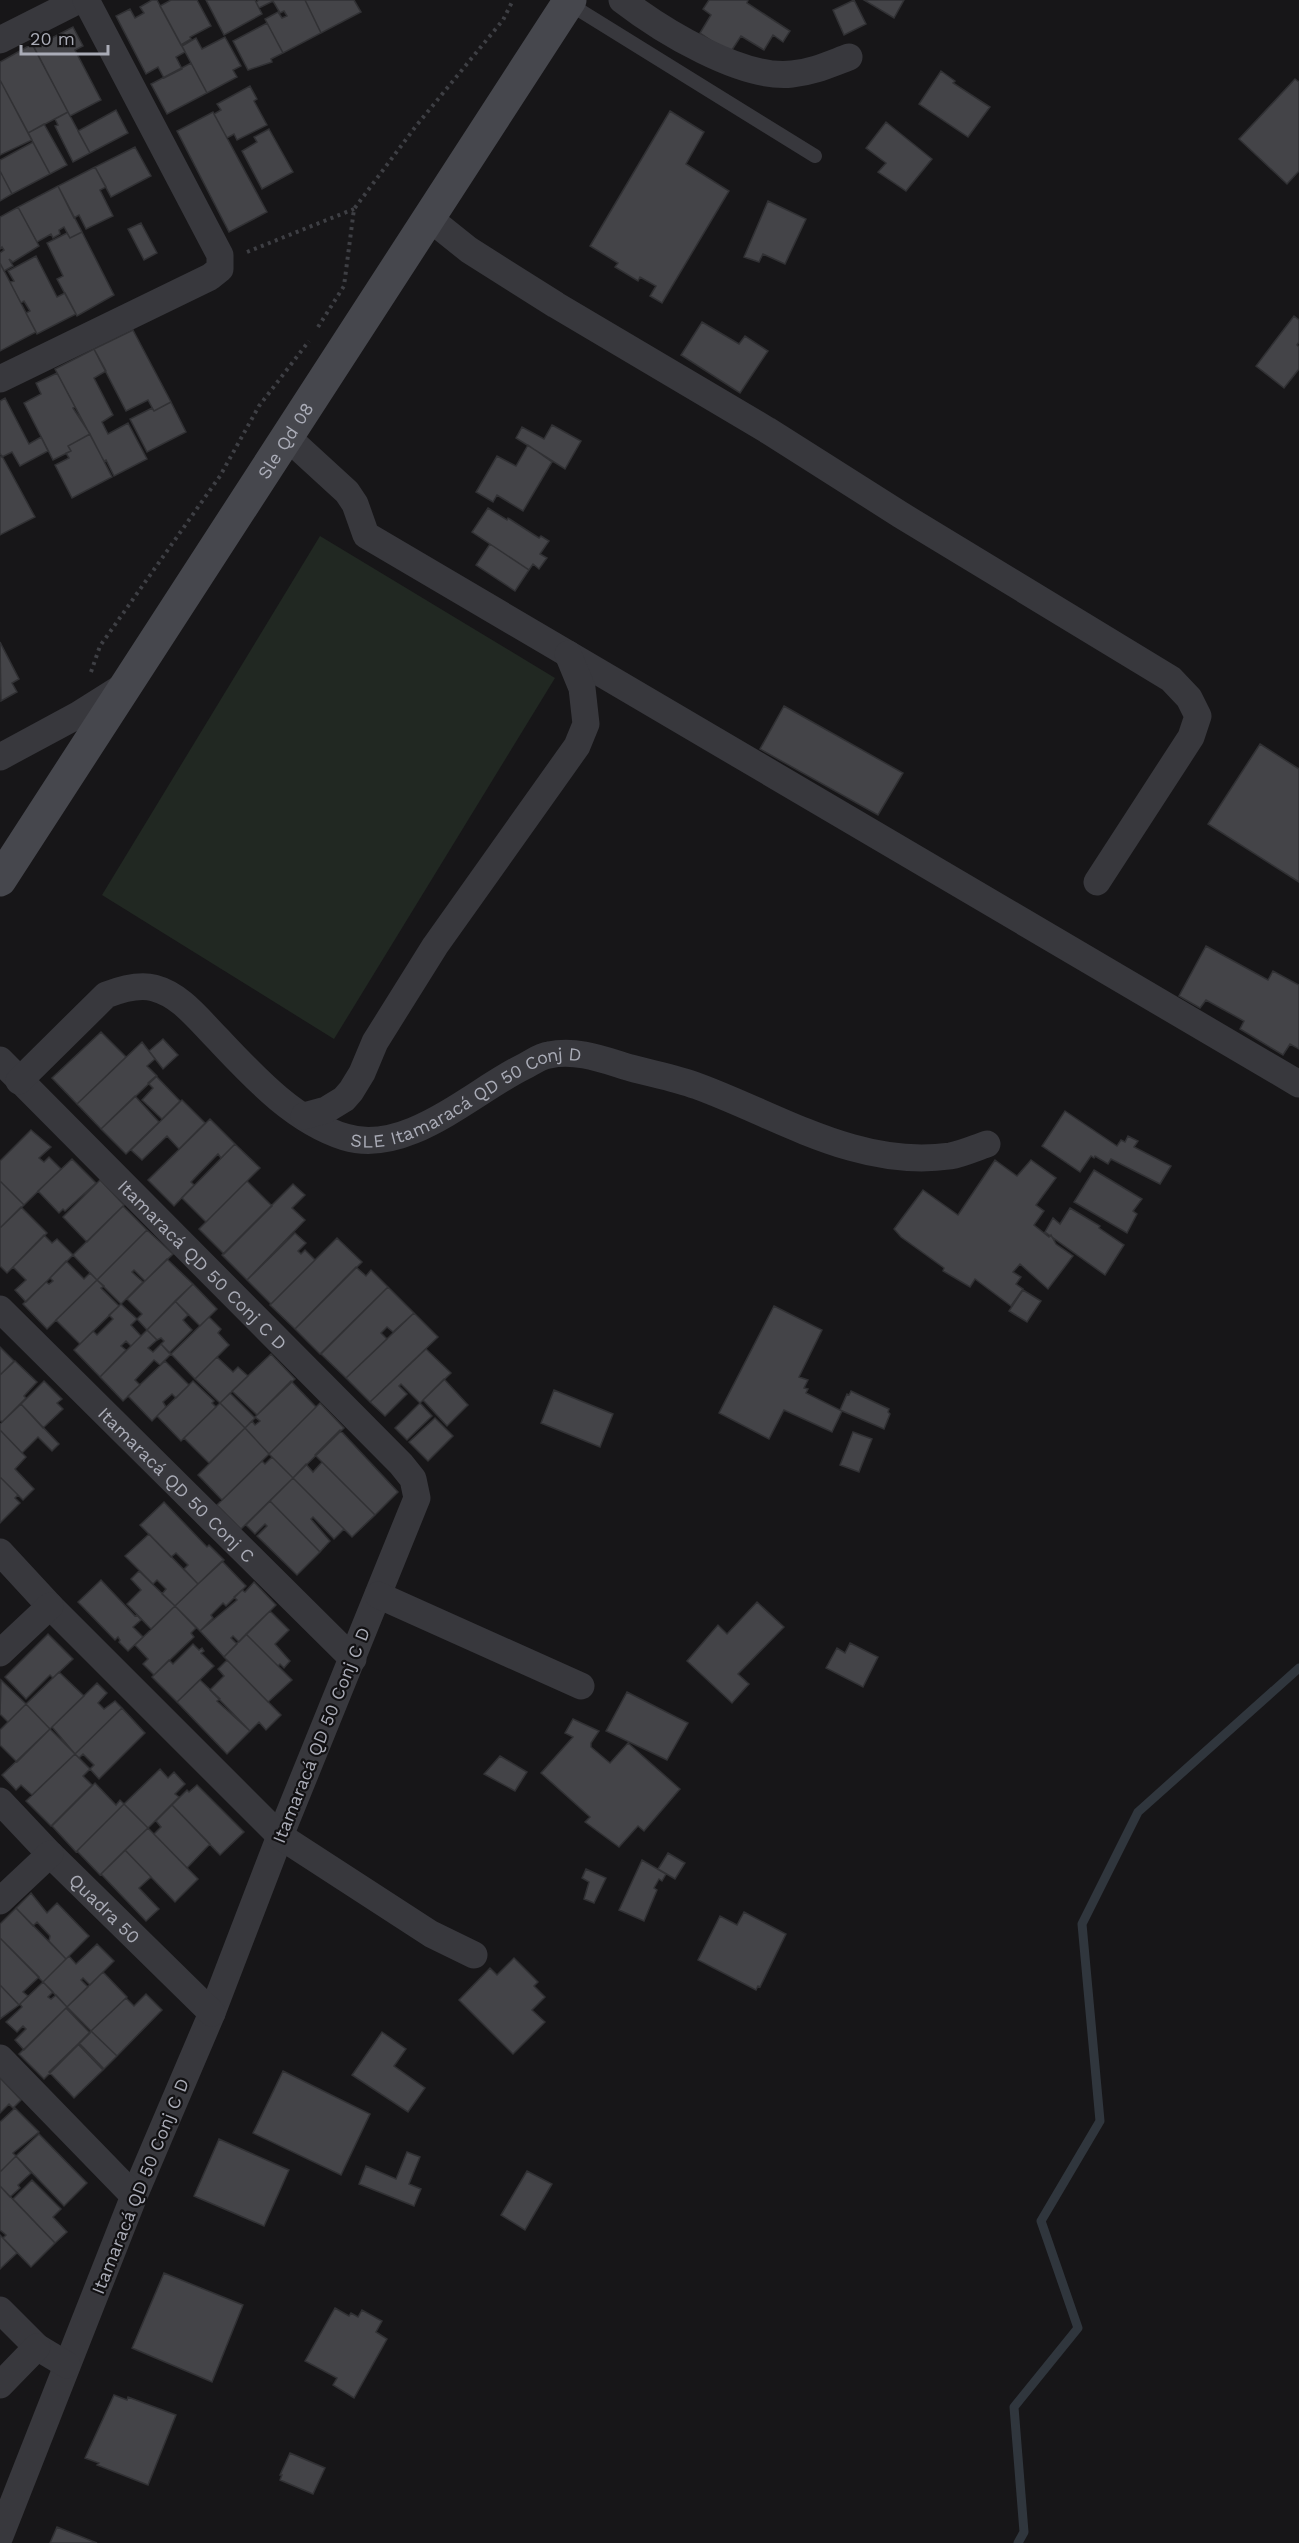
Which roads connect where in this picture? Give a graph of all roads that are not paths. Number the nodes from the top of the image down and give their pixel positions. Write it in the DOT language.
graph roads {
  1 [pos="79,0"];
  2 [pos="86,0"];
  3 [pos="622,0"];
  4 [pos="569,2"];
  5 [pos="0,40"];
  6 [pos="849,57"];
  7 [pos="814,156"];
  8 [pos="429,219"];
  9 [pos="0,379"];
  10 [pos="287,437"];
  11 [pos="568,654"];
  12 [pos="128,684"];
  13 [pos="0,757"];
  14 [pos="0,880"];
  15 [pos="1097,882"];
  16 [pos="0,1060"];
  17 [pos="19,1081"];
  18 [pos="1299,1083"];
  19 [pos="304,1116"];
  20 [pos="987,1144"];
  21 [pos="0,1309"];
  22 [pos="0,1552"];
  23 [pos="378,1595"];
  24 [pos="50,1606"];
  25 [pos="0,1653"];
  26 [pos="352,1659"];
  27 [pos="581,1686"];
  28 [pos="0,1801"];
  29 [pos="280,1836"];
  30 [pos="50,1854"];
  31 [pos="0,1901"];
  32 [pos="474,1955"];
  33 [pos="212,2013"];
  34 [pos="0,2058"];
  35 [pos="134,2196"];
  36 [pos="0,2310"];
  37 [pos="37,2347"];
  38 [pos="67,2365"];
  39 [pos="0,2385"];
  40 [pos="0,2536"];
  1 -- 5 [label="street"];
  2 -- 9 [label="street"];
  3 -- 6 [label="street"];
  4 -- 7 [label="lane"];
  4 -- 8 [label="street, Sle Qd 08"];
  8 -- 10 [label="street, Sle Qd 08"];
  8 -- 15 [label="street"];
  10 -- 11 [label="street"];
  10 -- 12 [label="street, Sle Qd 08"];
  11 -- 18 [label="street"];
  11 -- 19 [label="street"];
  12 -- 13 [label="street"];
  12 -- 14 [label="street, Sle Qd 08"];
  16 -- 17 [label="street, Itamaracá QD 50 Conj C D"];
  17 -- 19 [label="street, SLE Itamaracá QD 50 Conj D"];
  17 -- 23 [label="street, Itamaracá QD 50 Conj C D"];
  19 -- 20 [label="street, SLE Itamaracá QD 50 Conj D"];
  21 -- 26 [label="street, Itamaracá QD 50 Conj C"];
  22 -- 24 [label="street"];
  23 -- 26 [label="street, Itamaracá QD 50 Conj C D"];
  23 -- 27 [label="street"];
  24 -- 25 [label="street"];
  24 -- 29 [label="street"];
  26 -- 29 [label="street, Itamaracá QD 50 Conj C D"];
  28 -- 30 [label="street, Quadra 50"];
  29 -- 32 [label="street"];
  29 -- 33 [label="street, Itamaracá QD 50 Conj C D"];
  30 -- 31 [label="street"];
  30 -- 33 [label="street, Quadra 50"];
  33 -- 35 [label="street, Itamaracá QD 50 Conj C D"];
  34 -- 35 [label="street"];
  35 -- 38 [label="street, Itamaracá QD 50 Conj C D"];
  36 -- 37 [label="street"];
  37 -- 38 [label="street"];
  37 -- 39 [label="street"];
  38 -- 40 [label="street, Itamaracá QD 50 Conj C D"];
}
